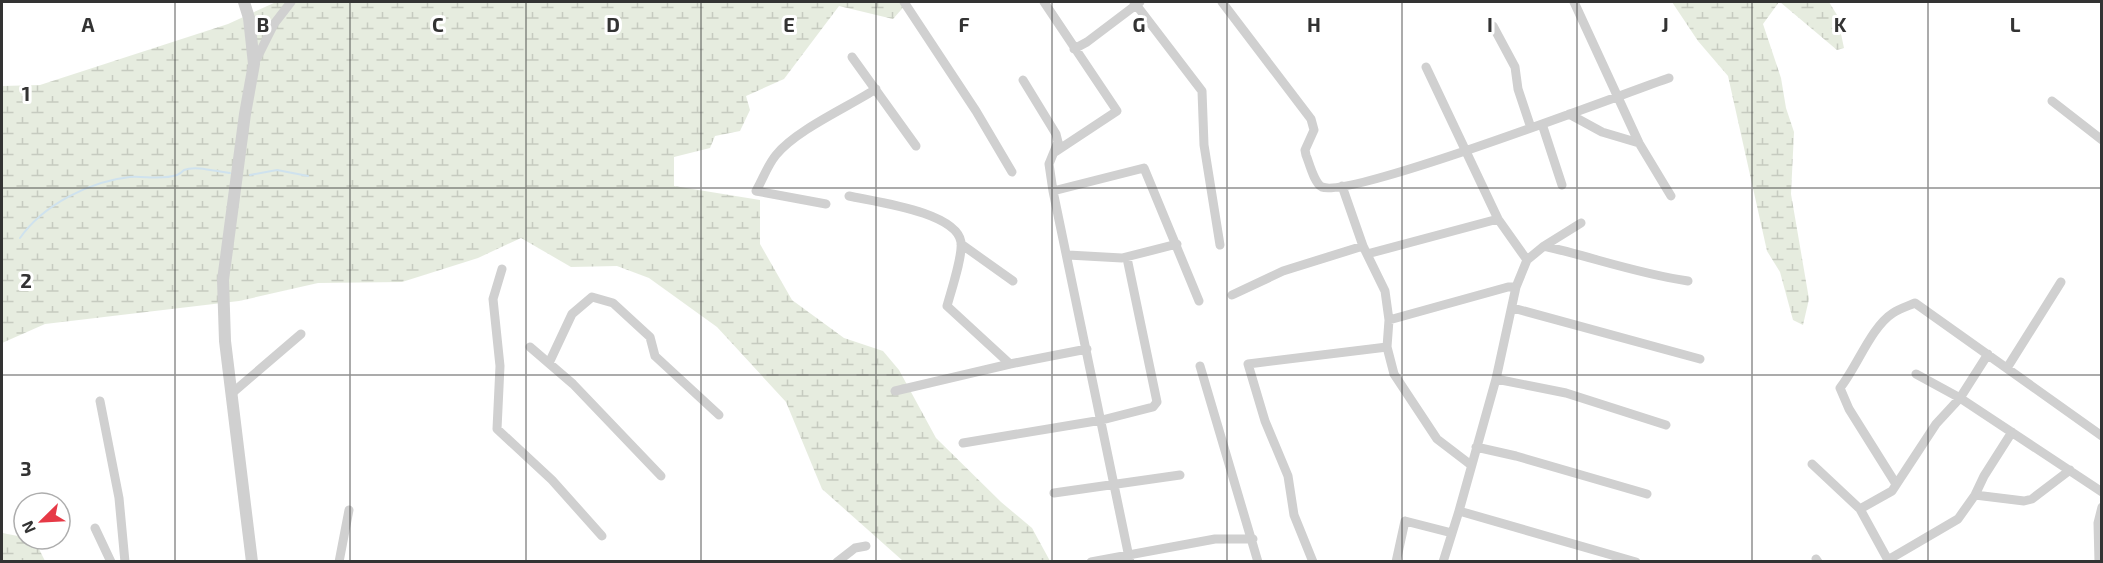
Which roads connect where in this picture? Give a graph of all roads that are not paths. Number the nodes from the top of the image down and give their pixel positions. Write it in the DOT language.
graph roads {
  1 [pos="244,2"];
  2 [pos="291,2"];
  3 [pos="904,2"];
  4 [pos="1044,2"];
  5 [pos="1136,2"];
  6 [pos="1222,2"];
  7 [pos="1574,2"];
  8 [pos="1493,26"];
  9 [pos="1074,49"];
  10 [pos="852,57"];
  11 [pos="254,64"];
  12 [pos="1426,68"];
  13 [pos="1669,78"];
  14 [pos="1023,80"];
  15 [pos="876,89"];
  16 [pos="1617,96"];
  17 [pos="2052,101"];
  18 [pos="1569,114"];
  19 [pos="1542,124"];
  20 [pos="1531,128"];
  21 [pos="2102,140"];
  22 [pos="1639,142"];
  23 [pos="916,146"];
  24 [pos="1465,150"];
  25 [pos="1055,152"];
  26 [pos="1012,172"];
  27 [pos="1562,185"];
  28 [pos="1342,186"];
  29 [pos="1053,191"];
  30 [pos="849,196"];
  31 [pos="1671,196"];
  32 [pos="826,204"];
  33 [pos="1498,219"];
  34 [pos="1581,223"];
  35 [pos="962,244"];
  36 [pos="1177,244"];
  37 [pos="1220,245"];
  38 [pos="1544,246"];
  39 [pos="1365,250"];
  40 [pos="1068,255"];
  41 [pos="1127,258"];
  42 [pos="1527,260"];
  43 [pos="502,269"];
  44 [pos="1013,281"];
  45 [pos="1688,281"];
  46 [pos="2061,282"];
  47 [pos="1516,287"];
  48 [pos="1232,296"];
  49 [pos="1199,302"];
  50 [pos="1513,308"];
  51 [pos="1389,320"];
  52 [pos="301,334"];
  53 [pos="531,347"];
  54 [pos="1387,347"];
  55 [pos="1087,350"];
  56 [pos="1988,354"];
  57 [pos="1700,358"];
  58 [pos="549,363"];
  59 [pos="1010,364"];
  60 [pos="1200,366"];
  61 [pos="2007,368"];
  62 [pos="1916,374"];
  63 [pos="1496,379"];
  64 [pos="895,391"];
  65 [pos="231,394"];
  66 [pos="1960,398"];
  67 [pos="100,401"];
  68 [pos="719,415"];
  69 [pos="1102,420"];
  70 [pos="1666,425"];
  71 [pos="2012,432"];
  72 [pos="2102,436"];
  73 [pos="963,443"];
  74 [pos="1476,447"];
  75 [pos="1812,464"];
  76 [pos="1471,465"];
  77 [pos="2070,470"];
  78 [pos="1180,475"];
  79 [pos="661,477"];
  80 [pos="1114,482"];
  81 [pos="1896,484"];
  82 [pos="2102,492"];
  83 [pos="1054,493"];
  84 [pos="1647,494"];
  85 [pos="1975,495"];
  86 [pos="2102,507"];
  87 [pos="1860,508"];
  88 [pos="350,510"];
  89 [pos="1459,511"];
  90 [pos="95,528"];
  91 [pos="1452,533"];
  92 [pos="602,536"];
  93 [pos="1253,539"];
  94 [pos="866,546"];
  95 [pos="1129,557"];
  96 [pos="111,561"];
  97 [pos="125,561"];
  98 [pos="252,561"];
  99 [pos="339,561"];
  100 [pos="837,561"];
  101 [pos="1091,561"];
  102 [pos="1258,561"];
  103 [pos="1313,561"];
  104 [pos="1396,561"];
  105 [pos="1443,561"];
  106 [pos="1636,561"];
  107 [pos="1888,561"];
  108 [pos="2099,561"];
  1 -- 11 [label="street"];
  2 -- 11 [label="street"];
  3 -- 26 [label="street"];
  4 -- 9 [label="street"];
  5 -- 9 [label="street"];
  5 -- 37 [label="street"];
  6 -- 28 [label="street"];
  7 -- 16 [label="street"];
  8 -- 20 [label="street"];
  9 -- 25 [label="street"];
  10 -- 15 [label="street"];
  11 -- 65 [label="street"];
  12 -- 24 [label="street"];
  13 -- 16 [label="street"];
  14 -- 25 [label="street"];
  15 -- 23 [label="street"];
  15 -- 32 [label="street"];
  16 -- 18 [label="street"];
  16 -- 22 [label="street"];
  17 -- 21 [label="street"];
  18 -- 19 [label="street"];
  18 -- 22 [label="street"];
  19 -- 20 [label="street"];
  19 -- 27 [label="street"];
  20 -- 24 [label="street"];
  22 -- 31 [label="street"];
  24 -- 28 [label="street"];
  24 -- 33 [label="street"];
  25 -- 29 [label="street"];
  28 -- 39 [label="street"];
  29 -- 36 [label="street"];
  29 -- 40 [label="street"];
  30 -- 35 [label="street"];
  33 -- 39 [label="street"];
  33 -- 42 [label="street"];
  34 -- 38 [label="street"];
  35 -- 44 [label="street"];
  35 -- 59 [label="street"];
  36 -- 41 [label="street"];
  36 -- 49 [label="street"];
  38 -- 42 [label="street"];
  38 -- 45 [label="street"];
  39 -- 48 [label="street"];
  39 -- 51 [label="street"];
  40 -- 41 [label="street"];
  40 -- 55 [label="street"];
  41 -- 69 [label="street"];
  42 -- 47 [label="street"];
  43 -- 92 [label="street"];
  46 -- 61 [label="street"];
  47 -- 50 [label="street"];
  47 -- 51 [label="street"];
  50 -- 57 [label="street"];
  50 -- 63 [label="street"];
  51 -- 54 [label="street"];
  52 -- 65 [label="street"];
  53 -- 58 [label="street"];
  54 -- 76 [label="street"];
  54 -- 103 [label="street"];
  55 -- 59 [label="street"];
  55 -- 69 [label="street"];
  56 -- 61 [label="street"];
  56 -- 66 [label="street"];
  56 -- 81 [label="street"];
  58 -- 68 [label="street"];
  58 -- 79 [label="street"];
  59 -- 64 [label="street"];
  60 -- 93 [label="street"];
  61 -- 72 [label="street"];
  62 -- 66 [label="street"];
  63 -- 70 [label="street"];
  63 -- 74 [label="street"];
  65 -- 98 [label="street"];
  66 -- 71 [label="street"];
  66 -- 81 [label="street"];
  67 -- 97 [label="street"];
  69 -- 73 [label="street"];
  69 -- 80 [label="street"];
  71 -- 77 [label="street"];
  71 -- 85 [label="street"];
  74 -- 76 [label="street"];
  74 -- 84 [label="street"];
  75 -- 87 [label="street"];
  76 -- 89 [label="street"];
  77 -- 82 [label="street"];
  77 -- 85 [label="street"];
  78 -- 80 [label="street"];
  80 -- 83 [label="street"];
  80 -- 95 [label="street"];
  81 -- 87 [label="street"];
  85 -- 107 [label="street"];
  86 -- 108 [label="street"];
  87 -- 107 [label="street"];
  88 -- 99 [label="street"];
  89 -- 91 [label="street"];
  89 -- 106 [label="street"];
  90 -- 96 [label="street"];
  91 -- 104 [label="street"];
  91 -- 105 [label="street"];
  93 -- 95 [label="street"];
  93 -- 102 [label="street"];
  94 -- 100 [label="street"];
  95 -- 101 [label="street"];
}
